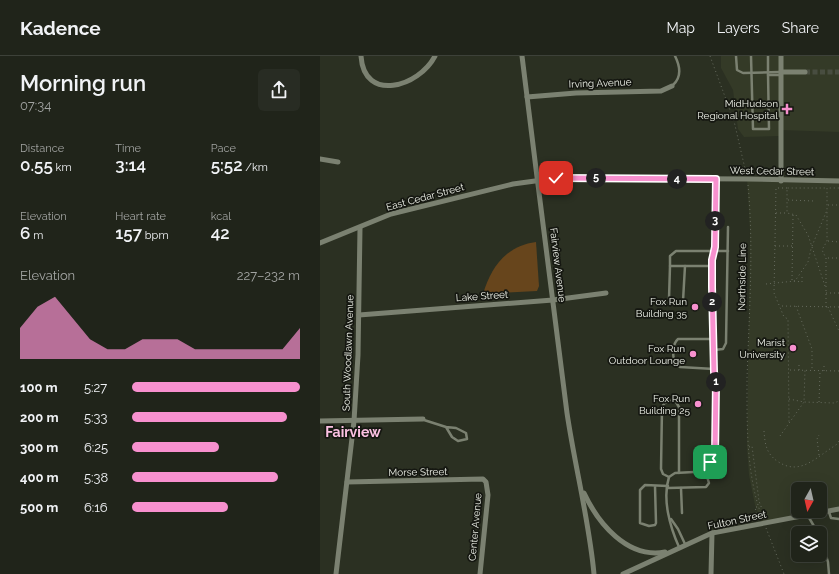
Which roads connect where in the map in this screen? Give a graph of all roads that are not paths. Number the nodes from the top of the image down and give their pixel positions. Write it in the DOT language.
graph roads {
  1 [pos="361,56"];
  2 [pos="435,56"];
  3 [pos="522,56"];
  4 [pos="675,56"];
  5 [pos="736,56"];
  6 [pos="751,56"];
  7 [pos="768,56"];
  8 [pos="781,56"];
  9 [pos="805,72"];
  10 [pos="752,73"];
  11 [pos="768,73"];
  12 [pos="781,74"];
  13 [pos="672,86"];
  14 [pos="527,97"];
  15 [pos="320,160"];
  16 [pos="338,162"];
  17 [pos="716,179"];
  18 [pos="538,180"];
  19 [pos="781,181"];
  20 [pos="839,181"];
  21 [pos="728,227"];
  22 [pos="360,228"];
  23 [pos="320,243"];
  24 [pos="714,251"];
  25 [pos="728,251"];
  26 [pos="670,266"];
  27 [pos="685,266"];
  28 [pos="712,266"];
  29 [pos="606,293"];
  30 [pos="553,300"];
  31 [pos="359,315"];
  32 [pos="712,339"];
  33 [pos="714,350"];
  34 [pos="714,369"];
  35 [pos="423,419"];
  36 [pos="320,421"];
  37 [pos="354,421"];
  38 [pos="446,427"];
  39 [pos="704,467"];
  40 [pos="679,473"];
  41 [pos="578,477"];
  42 [pos="670,477"];
  43 [pos="348,482"];
  44 [pos="487,483"];
  45 [pos="654,486"];
  46 [pos="668,487"];
  47 [pos="681,488"];
  48 [pos="839,509"];
  49 [pos="829,512"];
  50 [pos="682,514"];
  51 [pos="797,518"];
  52 [pos="671,519"];
  53 [pos="838,519"];
  54 [pos="712,533"];
  55 [pos="685,544"];
  56 [pos="677,548"];
  57 [pos="827,559"];
  58 [pos="336,574"];
  59 [pos="480,574"];
  60 [pos="594,574"];
  61 [pos="623,574"];
  62 [pos="711,574"];
  63 [pos="829,574"];
  1 -- 2 [label="street"];
  3 -- 14 [label="street, Fairview Avenue"];
  4 -- 13 [label="lane"];
  5 -- 10 [label="lane"];
  6 -- 10 [label="lane"];
  7 -- 11 [label="lane"];
  8 -- 12 [label="street"];
  9 -- 12 [label="street"];
  10 -- 11 [label="lane"];
  10 -- 11 [label="lane"];
  11 -- 12 [label="lane"];
  12 -- 19 [label="street"];
  13 -- 14 [label="street, Irving Avenue"];
  14 -- 18 [label="street, Fairview Avenue"];
  15 -- 16 [label="street"];
  17 -- 18 [label="street, West Cedar Street"];
  17 -- 19 [label="street, West Cedar Street"];
  17 -- 24 [label="lane"];
  18 -- 22 [label="street, East Cedar Street"];
  18 -- 30 [label="street, Fairview Avenue"];
  19 -- 20 [label="street, West Cedar Street"];
  21 -- 25 [label="lane"];
  22 -- 23 [label="street, East Cedar Street"];
  22 -- 31 [label="street, South Woodlawn Avenue"];
  24 -- 25 [label="lane"];
  24 -- 26 [label="lane"];
  24 -- 28 [label="lane"];
  25 -- 33 [label="lane"];
  26 -- 27 [label="lane"];
  26 -- 27 [label="lane"];
  27 -- 28 [label="lane"];
  28 -- 32 [label="lane"];
  29 -- 30 [label="street, Lake Street"];
  30 -- 31 [label="street, Lake Street"];
  30 -- 41 [label="street, Fairview Avenue"];
  31 -- 37 [label="street, South Woodlawn Avenue"];
  32 -- 33 [label="lane"];
  32 -- 34 [label="lane"];
  33 -- 34 [label="lane"];
  34 -- 39 [label="lane"];
  35 -- 37 [label="street"];
  35 -- 38 [label="lane"];
  36 -- 37 [label="street"];
  37 -- 43 [label="street, South Woodlawn Avenue"];
  38 -- 38 [label="lane"];
  39 -- 40 [label="lane"];
  39 -- 47 [label="lane"];
  40 -- 42 [label="lane"];
  40 -- 42 [label="lane"];
  41 -- 56 [label="street, Fairview Avenue"];
  41 -- 60 [label="street, Fairview Avenue"];
  42 -- 46 [label="lane"];
  43 -- 44 [label="street, Morse Street"];
  43 -- 58 [label="street, South Woodlawn Avenue"];
  44 -- 59 [label="street, Center Avenue"];
  45 -- 45 [label="lane"];
  45 -- 46 [label="lane"];
  46 -- 47 [label="lane"];
  46 -- 52 [label="lane"];
  47 -- 50 [label="lane"];
  48 -- 49 [label="street, Fulton Street"];
  49 -- 53 [label="lane"];
  51 -- 54 [label="street, Fulton Street"];
  52 -- 55 [label="lane"];
  52 -- 56 [label="lane"];
  54 -- 55 [label="street, Fulton Street"];
  54 -- 62 [label="street"];
  55 -- 56 [label="street, Fulton Street"];
  56 -- 61 [label="street, Fulton Street"];
  57 -- 63 [label="lane"];
}
